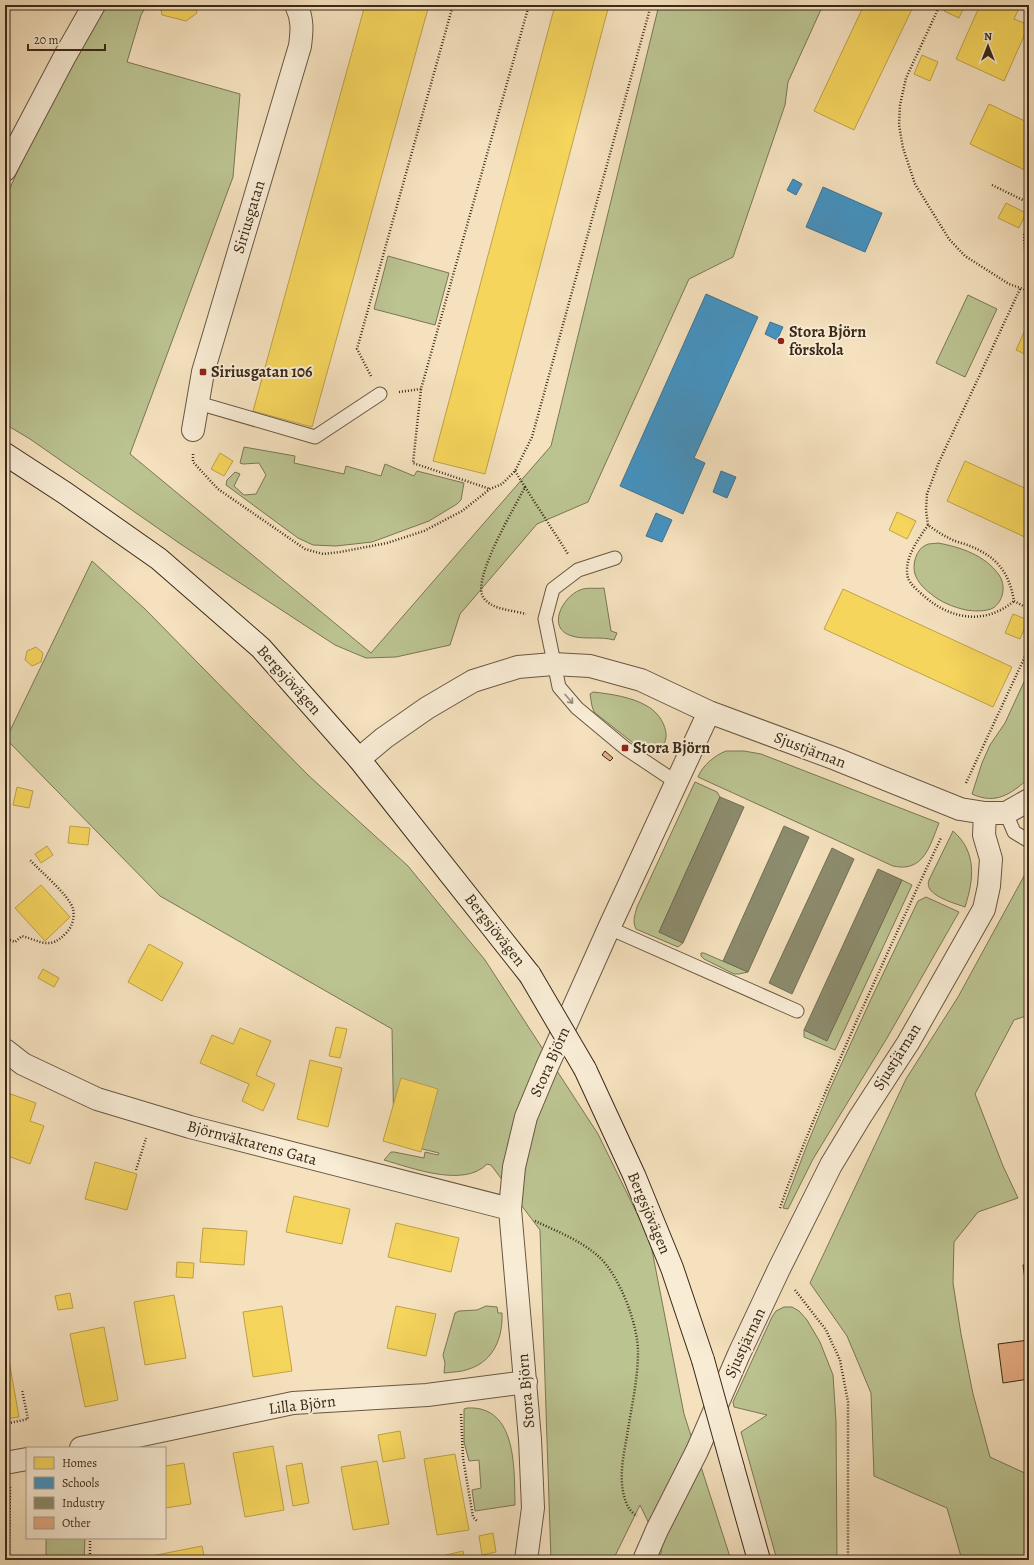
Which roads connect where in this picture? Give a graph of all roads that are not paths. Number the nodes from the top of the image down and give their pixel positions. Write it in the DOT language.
graph roads {
  1 [pos="94,5"];
  2 [pos="296,5"];
  3 [pos="5,170"];
  4 [pos="380,394"];
  5 [pos="198,403"];
  6 [pos="193,430"];
  7 [pos="5,454"];
  8 [pos="615,558"];
  9 [pos="553,664"];
  10 [pos="709,712"];
  11 [pos="359,759"];
  12 [pos="676,782"];
  13 [pos="1029,800"];
  14 [pos="995,814"];
  15 [pos="1029,841"];
  16 [pos="609,928"];
  17 [pos="797,1011"];
  18 [pos="5,1050"];
  19 [pos="510,1209"];
  20 [pos="526,1382"];
  21 [pos="86,1447"];
  22 [pos="26,1460"];
  23 [pos="8,1473"];
  24 [pos="526,1560"];
  25 [pos="644,1560"];
  26 [pos="759,1560"];
  1 -- 3 [label="street"];
  2 -- 5 [label="street, Siriusgatan"];
  4 -- 5 [label="lane"];
  5 -- 6 [label="street, Siriusgatan"];
  7 -- 11 [label="street, Bergsjövägen"];
  8 -- 9 [label="lane"];
  9 -- 10 [label="street"];
  9 -- 11 [label="street"];
  9 -- 12 [label="lane, one-way"];
  10 -- 12 [label="street, Stora Björn"];
  10 -- 14 [label="street, Sjustjärnan"];
  11 -- 26 [label="street, Bergsjövägen, bridge"];
  12 -- 16 [label="street, Stora Björn"];
  13 -- 14 [label="street"];
  14 -- 15 [label="lane"];
  14 -- 25 [label="street, Sjustjärnan"];
  16 -- 17 [label="lane"];
  16 -- 19 [label="street, Stora Björn"];
  18 -- 19 [label="street, Björnväktarens Gata"];
  19 -- 20 [label="street, Stora Björn"];
  20 -- 21 [label="street, Lilla Björn"];
  20 -- 24 [label="street, Stora Björn"];
  22 -- 23 [label="street"];
}
